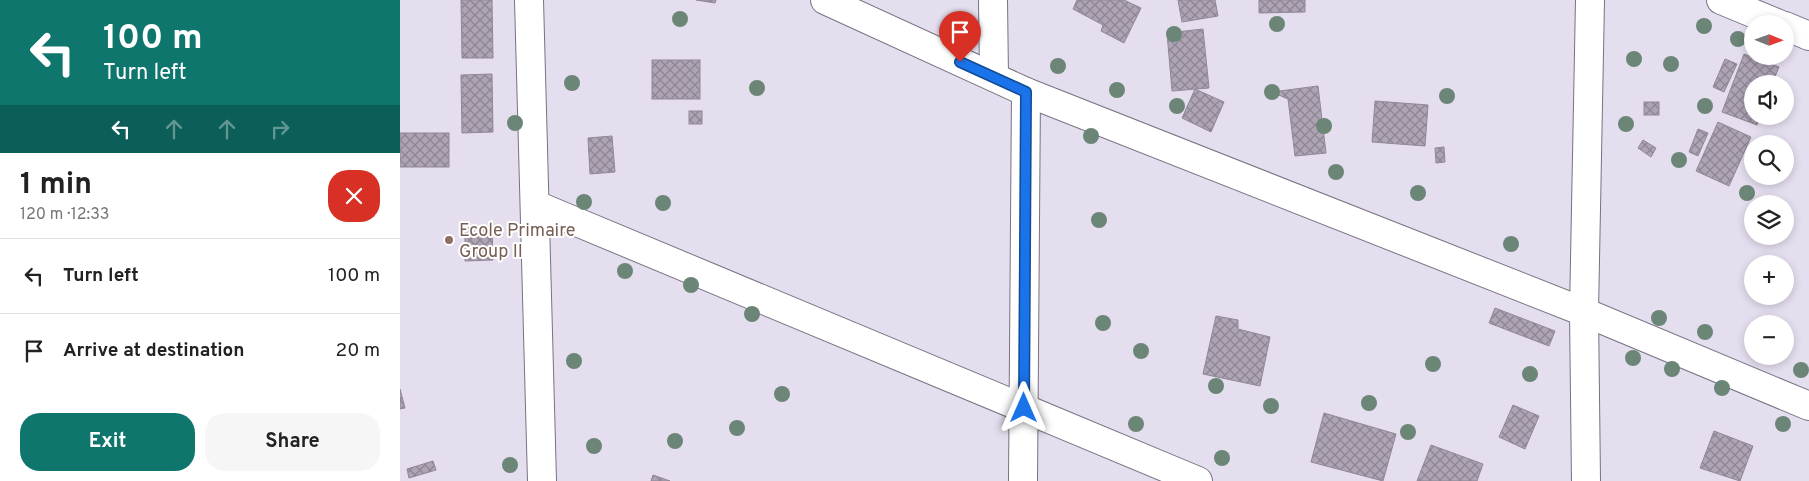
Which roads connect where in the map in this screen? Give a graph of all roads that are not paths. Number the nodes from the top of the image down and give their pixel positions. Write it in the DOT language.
graph roads {
  1 [pos="529,0"];
  2 [pos="825,0"];
  3 [pos="992,0"];
  4 [pos="1590,0"];
  5 [pos="1721,0"];
  6 [pos="1758,15"];
  7 [pos="1794,30"];
  8 [pos="1809,36"];
  9 [pos="994,77"];
  10 [pos="1026,92"];
  11 [pos="536,205"];
  12 [pos="1584,312"];
  13 [pos="1809,406"];
  14 [pos="1024,408"];
  15 [pos="542,481"];
  16 [pos="1023,481"];
  17 [pos="1198,481"];
  18 [pos="1586,481"];
  1 -- 11 [label="street"];
  2 -- 9 [label="street"];
  3 -- 9 [label="street"];
  4 -- 12 [label="street"];
  5 -- 6 [label="street"];
  7 -- 8 [label="street"];
  9 -- 10 [label="street"];
  10 -- 12 [label="street"];
  10 -- 14 [label="street"];
  11 -- 14 [label="street"];
  11 -- 15 [label="street"];
  12 -- 13 [label="street"];
  12 -- 18 [label="street"];
  14 -- 16 [label="street"];
  14 -- 17 [label="street"];
}
